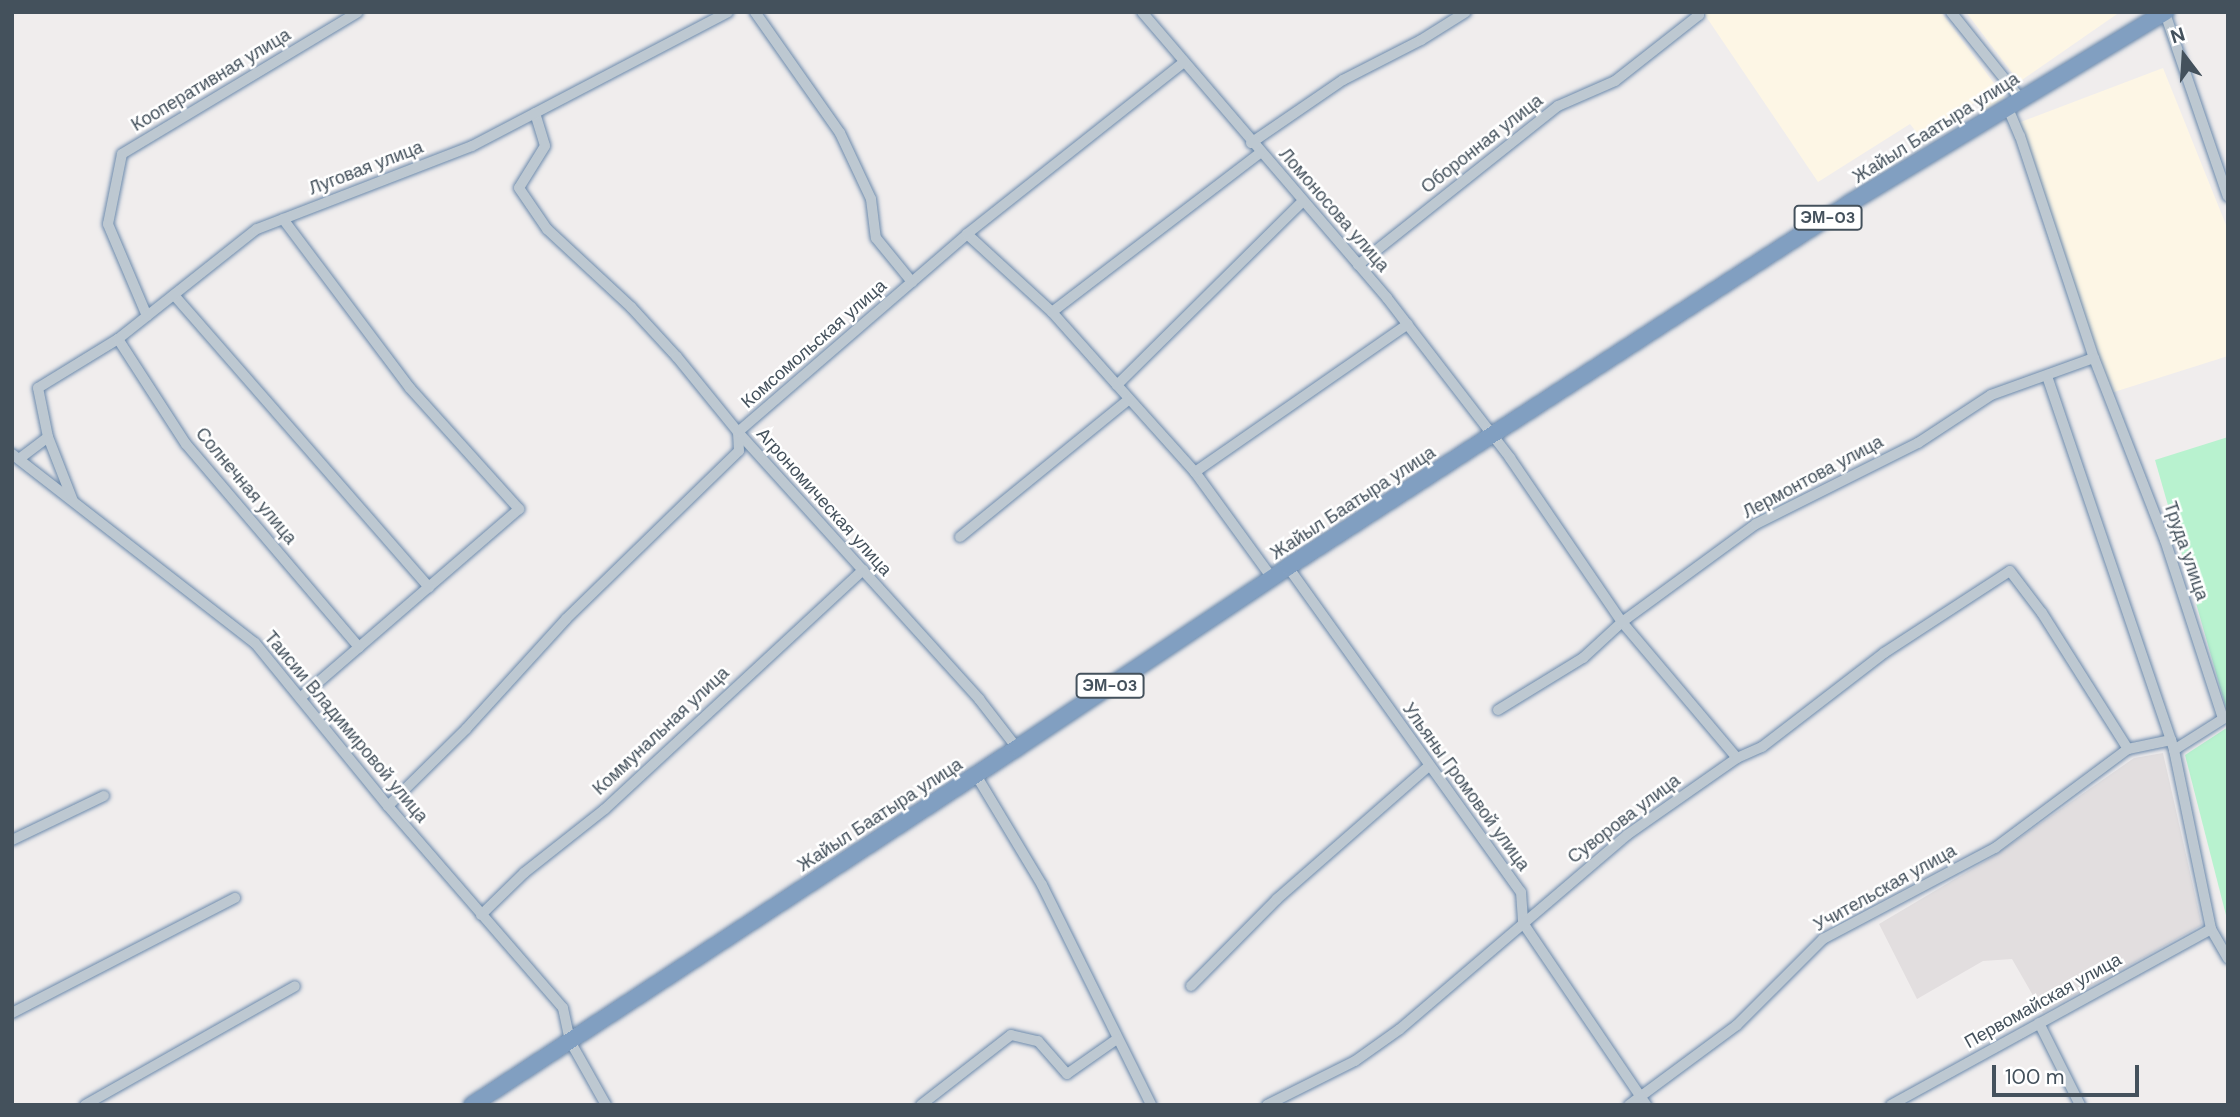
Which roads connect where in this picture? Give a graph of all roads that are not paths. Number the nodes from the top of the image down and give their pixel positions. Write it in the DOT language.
graph roads {
  1 [pos="358,12"];
  2 [pos="728,12"];
  3 [pos="755,12"];
  4 [pos="1142,12"];
  5 [pos="1466,12"];
  6 [pos="1697,12"];
  7 [pos="1951,12"];
  8 [pos="2165,13"];
  9 [pos="1184,62"];
  10 [pos="2013,102"];
  11 [pos="535,113"];
  12 [pos="1251,143"];
  13 [pos="1260,153"];
  14 [pos="2228,197"];
  15 [pos="1302,202"];
  16 [pos="283,219"];
  17 [pos="967,234"];
  18 [pos="1358,265"];
  19 [pos="912,282"];
  20 [pos="173,295"];
  21 [pos="1052,312"];
  22 [pos="147,316"];
  23 [pos="1408,324"];
  24 [pos="118,339"];
  25 [pos="2094,358"];
  26 [pos="2047,376"];
  27 [pos="1117,385"];
  28 [pos="1129,399"];
  29 [pos="738,432"];
  30 [pos="1494,436"];
  31 [pos="48,437"];
  32 [pos="16,457"];
  33 [pos="1195,472"];
  34 [pos="73,501"];
  35 [pos="960,537"];
  36 [pos="1288,567"];
  37 [pos="863,570"];
  38 [pos="1272,578"];
  39 [pos="429,587"];
  40 [pos="1622,622"];
  41 [pos="359,647"];
  42 [pos="300,698"];
  43 [pos="1499,710"];
  44 [pos="2173,745"];
  45 [pos="1017,748"];
  46 [pos="2128,749"];
  47 [pos="1737,758"];
  48 [pos="1428,767"];
  49 [pos="976,775"];
  50 [pos="104,796"];
  51 [pos="388,806"];
  52 [pos="12,840"];
  53 [pos="235,898"];
  54 [pos="481,915"];
  55 [pos="1523,923"];
  56 [pos="2211,929"];
  57 [pos="2228,958"];
  58 [pos="295,986"];
  59 [pos="1191,986"];
  60 [pos="12,1013"];
  61 [pos="2039,1023"];
  62 [pos="1117,1039"];
  63 [pos="570,1041"];
  64 [pos="1644,1101"];
  65 [pos="85,1105"];
  66 [pos="472,1105"];
  67 [pos="606,1105"];
  68 [pos="921,1105"];
  69 [pos="1151,1105"];
  70 [pos="1267,1105"];
  71 [pos="1629,1105"];
  72 [pos="1891,1105"];
  73 [pos="2080,1105"];
  1 -- 22 [label="street, Кооперативная улица"];
  2 -- 11 [label="street, Луговая улица"];
  3 -- 19 [label="street"];
  4 -- 9 [label="street, Ломоносова улица"];
  5 -- 12 [label="street"];
  6 -- 18 [label="street, Оборонная улица"];
  7 -- 10 [label="street"];
  8 -- 10 [label="highway, Жайыл Баатыра улица / ЭМ-03"];
  8 -- 14 [label="street"];
  9 -- 12 [label="street, Ломоносова улица"];
  9 -- 17 [label="street, Комсомольская улица"];
  10 -- 25 [label="street, Труда улица"];
  10 -- 30 [label="highway, Жайыл Баатыра улица / ЭМ-03"];
  11 -- 16 [label="street, Луговая улица"];
  11 -- 29 [label="street, Агрономическая улица"];
  12 -- 13 [label="street, Ломоносова улица"];
  13 -- 15 [label="street, Ломоносова улица"];
  13 -- 21 [label="street"];
  15 -- 18 [label="street, Ломоносова улица"];
  15 -- 27 [label="street"];
  16 -- 20 [label="street, Луговая улица"];
  16 -- 39 [label="street"];
  17 -- 19 [label="street, Комсомольская улица"];
  17 -- 21 [label="street"];
  18 -- 23 [label="street, Ломоносова улица"];
  19 -- 29 [label="street, Комсомольская улица"];
  20 -- 22 [label="street, Луговая улица"];
  20 -- 39 [label="street"];
  21 -- 27 [label="street"];
  22 -- 24 [label="street, Луговая улица"];
  23 -- 30 [label="street, Ломоносова улица"];
  23 -- 33 [label="street"];
  24 -- 31 [label="street, Луговая улица"];
  24 -- 41 [label="street, Солнечная улица"];
  25 -- 26 [label="street, Лермонтова улица"];
  25 -- 44 [label="street, Труда улица"];
  26 -- 40 [label="street, Лермонтова улица"];
  26 -- 44 [label="street"];
  27 -- 28 [label="street"];
  28 -- 33 [label="street"];
  28 -- 35 [label="street"];
  29 -- 37 [label="street, Агрономическая улица"];
  29 -- 51 [label="street, Комсомольская улица"];
  30 -- 36 [label="highway, Жайыл Баатыра улица / ЭМ-03"];
  30 -- 40 [label="street, Ломоносова улица"];
  31 -- 32 [label="street"];
  31 -- 34 [label="street"];
  32 -- 34 [label="street, Таисии Владимировой улица"];
  33 -- 38 [label="street"];
  34 -- 42 [label="street, Таисии Владимировой улица"];
  36 -- 38 [label="highway, Жайыл Баатыра улица / ЭМ-03"];
  36 -- 48 [label="street, Ульяны Громовой улица"];
  37 -- 45 [label="street, Агрономическая улица"];
  37 -- 54 [label="street, Коммунальная улица"];
  38 -- 45 [label="highway, Жайыл Баатыра улица / ЭМ-03"];
  39 -- 41 [label="street"];
  40 -- 43 [label="street, Лермонтова улица"];
  40 -- 47 [label="street, Ломоносова улица"];
  41 -- 42 [label="street"];
  42 -- 51 [label="street, Таисии Владимировой улица"];
  44 -- 46 [label="street, Учительская улица"];
  44 -- 56 [label="street"];
  45 -- 49 [label="highway, Жайыл Баатыра улица / ЭМ-03"];
  46 -- 47 [label="street, Суворова улица"];
  46 -- 64 [label="street, Учительская улица"];
  47 -- 55 [label="street, Суворова улица"];
  48 -- 55 [label="street, Ульяны Громовой улица"];
  48 -- 59 [label="street"];
  49 -- 62 [label="street"];
  49 -- 63 [label="highway, Жайыл Баатыра улица / ЭМ-03"];
  50 -- 52 [label="street"];
  51 -- 54 [label="street, Таисии Владимировой улица"];
  53 -- 60 [label="street"];
  54 -- 63 [label="street, Таисии Владимировой улица"];
  55 -- 64 [label="street, Ульяны Громовой улица"];
  55 -- 70 [label="street, Суворова улица"];
  56 -- 57 [label="street"];
  56 -- 61 [label="street, Первомайская улица"];
  58 -- 65 [label="street"];
  61 -- 72 [label="street, Первомайская улица"];
  61 -- 73 [label="street"];
  62 -- 68 [label="street"];
  62 -- 69 [label="street"];
  63 -- 66 [label="highway, ЭМ-03"];
  63 -- 67 [label="street, Таисии Владимировой улица"];
  64 -- 71 [label="street, Учительская улица"];
}
